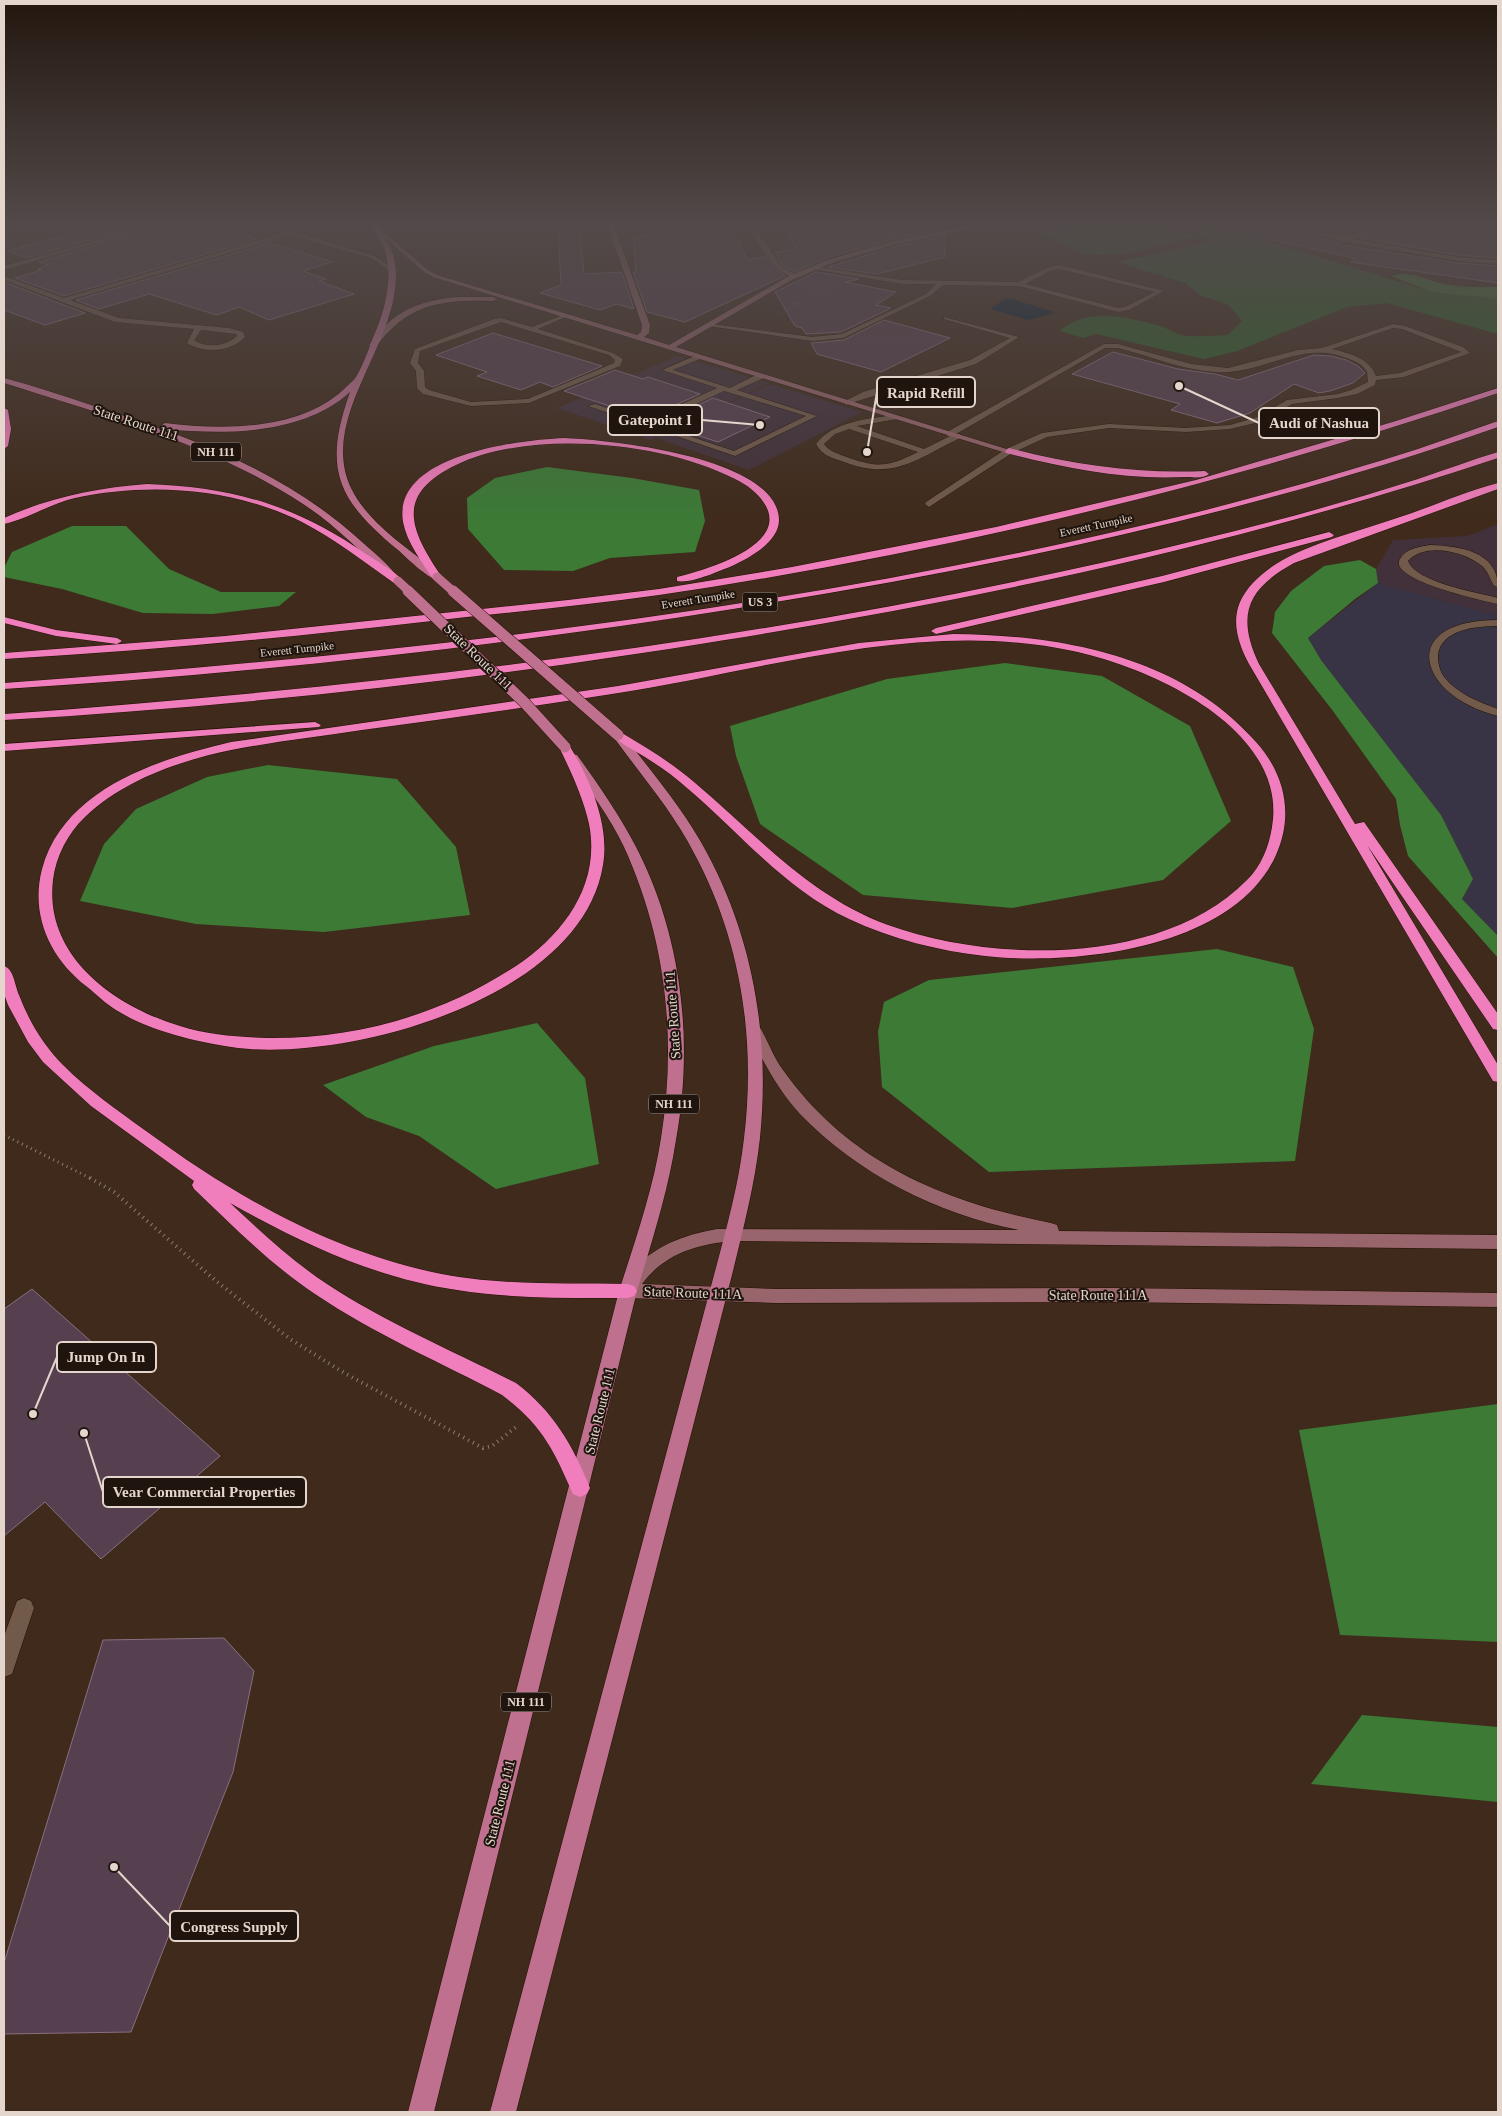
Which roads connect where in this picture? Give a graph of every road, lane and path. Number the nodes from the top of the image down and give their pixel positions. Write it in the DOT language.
graph roads {
  1 [pos="150,323"];
  2 [pos="381,323"];
  3 [pos="390,323"];
  4 [pos="489,323"];
  5 [pos="510,323"];
  6 [pos="547,323"];
  7 [pos="586,323"];
  8 [pos="645,323"];
  9 [pos="716,323"];
  10 [pos="767,323"];
  11 [pos="873,323"];
  12 [pos="963,323"];
  13 [pos="711,326"];
  14 [pos="199,327"];
  15 [pos="532,329"];
  16 [pos="751,332"];
  17 [pos="637,338"];
  18 [pos="372,347"];
  19 [pos="668,348"];
  20 [pos="1324,349"];
  21 [pos="698,357"];
  22 [pos="362,374"];
  23 [pos="761,376"];
  24 [pos="1373,378"];
  25 [pos="4,380"];
  26 [pos="728,389"];
  27 [pos="1498,390"];
  28 [pos="848,403"];
  29 [pos="592,406"];
  30 [pos="4,410"];
  31 [pos="107,414"];
  32 [pos="894,417"];
  33 [pos="646,424"];
  34 [pos="1498,424"];
  35 [pos="848,426"];
  36 [pos="953,435"];
  37 [pos="4,446"];
  38 [pos="1010,451"];
  39 [pos="925,452"];
  40 [pos="1498,455"];
  41 [pos="1253,467"];
  42 [pos="1493,488"];
  43 [pos="929,504"];
  44 [pos="4,521"];
  45 [pos="438,577"];
  46 [pos="398,581"];
  47 [pos="1498,584"];
  48 [pos="1498,601"];
  49 [pos="531,607"];
  50 [pos="4,620"];
  51 [pos="1498,623"];
  52 [pos="214,640"];
  53 [pos="877,644"];
  54 [pos="4,656"];
  55 [pos="4,686"];
  56 [pos="540,700"];
  57 [pos="1278,705"];
  58 [pos="1498,713"];
  59 [pos="4,717"];
  60 [pos="618,735"];
  61 [pos="564,747"];
  62 [pos="4,748"];
  63 [pos="4,971"];
  64 [pos="1498,1025"];
  65 [pos="754,1030"];
  66 [pos="1498,1077"];
  67 [pos="4,1134"];
  68 [pos="179,1165"];
  69 [pos="733,1234"];
  70 [pos="1127,1238"];
  71 [pos="1498,1242"];
  72 [pos="628,1292"];
  73 [pos="718,1294"];
  74 [pos="1498,1300"];
  75 [pos="521,1423"];
  76 [pos="580,1488"];
  77 [pos="24,1608"];
  78 [pos="4,1666"];
  79 [pos="421,2112"];
  80 [pos="503,2112"];
  1 -- 14 [label="street"];
  2 -- 18 [label="main road"];
  3 -- 18 [label="street"];
  4 -- 15 [label="lane"];
  5 -- 15 [label="lane"];
  6 -- 15 [label="lane"];
  7 -- 17 [label="street"];
  8 -- 17 [label="street"];
  9 -- 13 [label="street"];
  10 -- 16 [label="path"];
  11 -- 16 [label="lane"];
  12 -- 28 [label="lane"];
  13 -- 16 [label="lane"];
  13 -- 19 [label="street"];
  14 -- 14 [label="street"];
  17 -- 19 [label="street"];
  18 -- 22 [label="main road"];
  19 -- 21 [label="street"];
  20 -- 24 [label="lane"];
  20 -- 24 [label="lane"];
  20 -- 36 [label="lane"];
  21 -- 23 [label="street"];
  21 -- 26 [label="lane"];
  22 -- 31 [label="main road"];
  22 -- 45 [label="main road"];
  23 -- 26 [label="lane"];
  23 -- 28 [label="street"];
  24 -- 38 [label="lane"];
  25 -- 31 [label="main road, State Route 111 / NH 111"];
  26 -- 33 [label="lane"];
  26 -- 33 [label="lane"];
  27 -- 41 [label="highway"];
  28 -- 32 [label="street"];
  29 -- 33 [label="lane"];
  30 -- 37 [label="highway"];
  31 -- 46 [label="main road, State Route 111 / NH 111"];
  32 -- 35 [label="lane"];
  32 -- 36 [label="street"];
  34 -- 55 [label="highway, Everett Turnpike / US 3"];
  35 -- 39 [label="lane"];
  35 -- 39 [label="lane"];
  36 -- 38 [label="street"];
  36 -- 39 [label="lane"];
  38 -- 41 [label="highway"];
  38 -- 43 [label="lane"];
  40 -- 59 [label="highway, US 3"];
  41 -- 49 [label="highway"];
  42 -- 53 [label="highway"];
  42 -- 57 [label="highway"];
  44 -- 46 [label="highway"];
  45 -- 49 [label="highway"];
  45 -- 60 [label="main road, bridge"];
  46 -- 61 [label="main road, State Route 111 / NH 111, bridge"];
  47 -- 48 [label="street"];
  49 -- 52 [label="highway"];
  50 -- 52 [label="highway"];
  51 -- 58 [label="lane"];
  52 -- 54 [label="highway"];
  53 -- 56 [label="highway"];
  53 -- 60 [label="highway"];
  56 -- 61 [label="highway"];
  56 -- 62 [label="highway"];
  57 -- 64 [label="highway"];
  57 -- 66 [label="highway"];
  60 -- 65 [label="main road"];
  61 -- 72 [label="main road, State Route 111 / NH 111"];
  63 -- 68 [label="highway"];
  65 -- 69 [label="main road"];
  65 -- 70 [label="street"];
  67 -- 75 [label="path"];
  68 -- 72 [label="highway"];
  68 -- 76 [label="highway"];
  69 -- 70 [label="street, State Route 111A"];
  69 -- 72 [label="street, State Route 111A"];
  69 -- 73 [label="main road"];
  70 -- 71 [label="street, State Route 111A"];
  72 -- 73 [label="street, State Route 111A"];
  72 -- 76 [label="main road, State Route 111 / NH 111"];
  73 -- 74 [label="street, State Route 111A"];
  73 -- 80 [label="main road"];
  76 -- 79 [label="main road, State Route 111 / NH 111"];
  77 -- 78 [label="street"];
}
